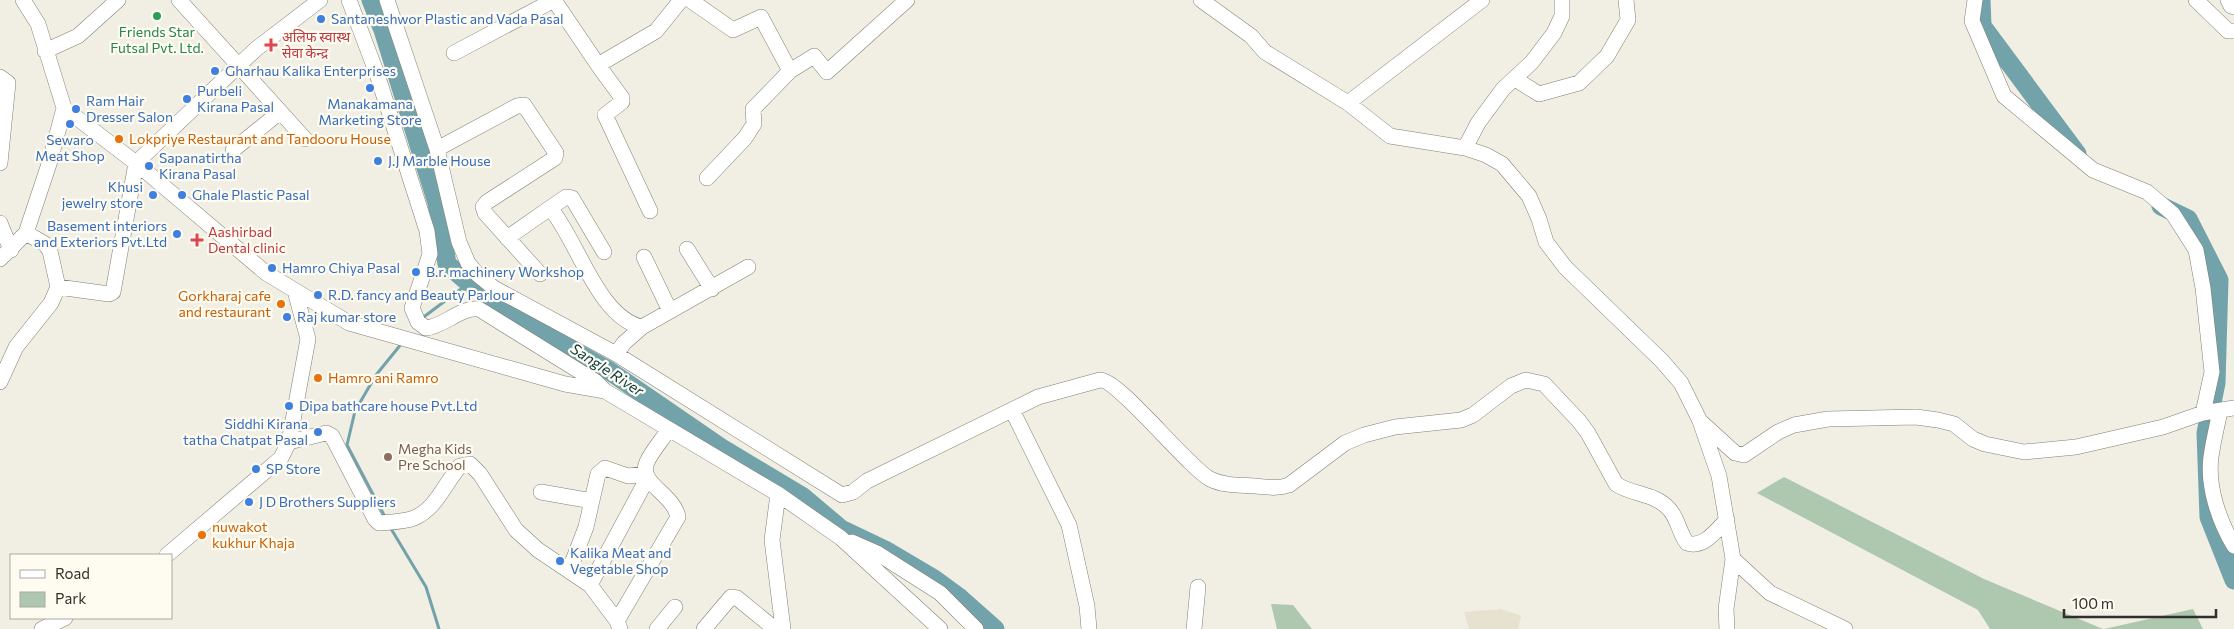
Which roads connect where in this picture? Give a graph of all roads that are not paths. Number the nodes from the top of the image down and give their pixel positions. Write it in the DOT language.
graph roads {
  1 [pos="23,0"];
  2 [pos="118,0"];
  3 [pos="179,0"];
  4 [pos="320,0"];
  5 [pos="349,0"];
  6 [pos="387,0"];
  7 [pos="554,0"];
  8 [pos="681,0"];
  9 [pos="690,0"];
  10 [pos="907,0"];
  11 [pos="1482,0"];
  12 [pos="1562,0"];
  13 [pos="1626,0"];
  14 [pos="1975,0"];
  15 [pos="2196,0"];
  16 [pos="2228,0"];
  17 [pos="1210,2"];
  18 [pos="2234,6"];
  19 [pos="2234,31"];
  20 [pos="45,51"];
  21 [pos="454,53"];
  22 [pos="598,65"];
  23 [pos="238,67"];
  24 [pos="790,71"];
  25 [pos="0,76"];
  26 [pos="1516,79"];
  27 [pos="1348,103"];
  28 [pos="64,108"];
  29 [pos="280,112"];
  30 [pos="305,139"];
  31 [pos="1466,148"];
  32 [pos="437,149"];
  33 [pos="233,150"];
  34 [pos="0,163"];
  35 [pos="136,163"];
  36 [pos="707,178"];
  37 [pos="550,208"];
  38 [pos="650,211"];
  39 [pos="0,223"];
  40 [pos="26,233"];
  41 [pos="507,238"];
  42 [pos="687,249"];
  43 [pos="604,252"];
  44 [pos="5,254"];
  45 [pos="644,257"];
  46 [pos="748,268"];
  47 [pos="540,274"];
  48 [pos="58,287"];
  49 [pos="712,289"];
  50 [pos="295,291"];
  51 [pos="670,311"];
  52 [pos="642,327"];
  53 [pos="616,354"];
  54 [pos="0,382"];
  55 [pos="605,391"];
  56 [pos="1012,410"];
  57 [pos="2216,411"];
  58 [pos="1700,421"];
  59 [pos="669,429"];
  60 [pos="290,442"];
  61 [pos="646,477"];
  62 [pos="541,492"];
  63 [pos="778,494"];
  64 [pos="592,500"];
  65 [pos="1727,520"];
  66 [pos="841,538"];
  67 [pos="2234,546"];
  68 [pos="168,554"];
  69 [pos="1734,559"];
  70 [pos="569,571"];
  71 [pos="590,585"];
  72 [pos="1198,587"];
  73 [pos="675,607"];
  74 [pos="63,619"];
  75 [pos="619,625"];
  76 [pos="42,629"];
  77 [pos="657,629"];
  78 [pos="704,629"];
  79 [pos="774,629"];
  80 [pos="783,629"];
  81 [pos="940,629"];
  82 [pos="976,629"];
  83 [pos="1089,629"];
  84 [pos="1194,629"];
  85 [pos="1728,629"];
  86 [pos="1844,629"];
  1 -- 20 [label="street"];
  2 -- 20 [label="street"];
  3 -- 23 [label="street"];
  4 -- 23 [label="street"];
  5 -- 55 [label="street"];
  6 -- 32 [label="street"];
  7 -- 21 [label="street"];
  7 -- 22 [label="street"];
  8 -- 22 [label="street"];
  9 -- 24 [label="street"];
  10 -- 24 [label="street"];
  11 -- 27 [label="street"];
  12 -- 26 [label="street"];
  13 -- 26 [label="street"];
  14 -- 57 [label="street"];
  15 -- 19 [label="street"];
  16 -- 18 [label="street"];
  17 -- 27 [label="street"];
  20 -- 28 [label="street"];
  22 -- 38 [label="street"];
  23 -- 29 [label="street"];
  23 -- 35 [label="street"];
  24 -- 36 [label="street"];
  25 -- 34 [label="street"];
  26 -- 31 [label="street"];
  27 -- 31 [label="street"];
  28 -- 35 [label="street"];
  28 -- 40 [label="street"];
  29 -- 30 [label="street"];
  29 -- 33 [label="street"];
  31 -- 58 [label="street"];
  32 -- 41 [label="street"];
  32 -- 53 [label="street"];
  35 -- 48 [label="street"];
  35 -- 50 [label="street"];
  37 -- 41 [label="street"];
  37 -- 43 [label="street"];
  37 -- 52 [label="street"];
  39 -- 44 [label="street"];
  40 -- 44 [label="street"];
  40 -- 48 [label="street"];
  41 -- 47 [label="street"];
  42 -- 49 [label="street"];
  45 -- 51 [label="street"];
  46 -- 49 [label="street"];
  48 -- 54 [label="street"];
  49 -- 51 [label="street"];
  50 -- 55 [label="street"];
  50 -- 60 [label="street"];
  51 -- 52 [label="street"];
  52 -- 53 [label="street"];
  53 -- 56 [label="street"];
  55 -- 59 [label="street"];
  56 -- 65 [label="street"];
  56 -- 83 [label="street"];
  57 -- 58 [label="street"];
  57 -- 67 [label="street"];
  58 -- 65 [label="street"];
  59 -- 61 [label="street"];
  59 -- 63 [label="street"];
  60 -- 68 [label="street"];
  60 -- 70 [label="street"];
  61 -- 64 [label="street"];
  61 -- 71 [label="street"];
  61 -- 75 [label="street"];
  62 -- 64 [label="street"];
  63 -- 66 [label="street"];
  63 -- 80 [label="street"];
  64 -- 70 [label="street"];
  65 -- 69 [label="street"];
  66 -- 81 [label="street"];
  66 -- 82 [label="street"];
  69 -- 85 [label="street"];
  69 -- 86 [label="street"];
  70 -- 71 [label="street"];
  71 -- 75 [label="street"];
  72 -- 84 [label="street"];
  73 -- 77 [label="street"];
  74 -- 76 [label="street"];
  78 -- 79 [label="street"];
}
